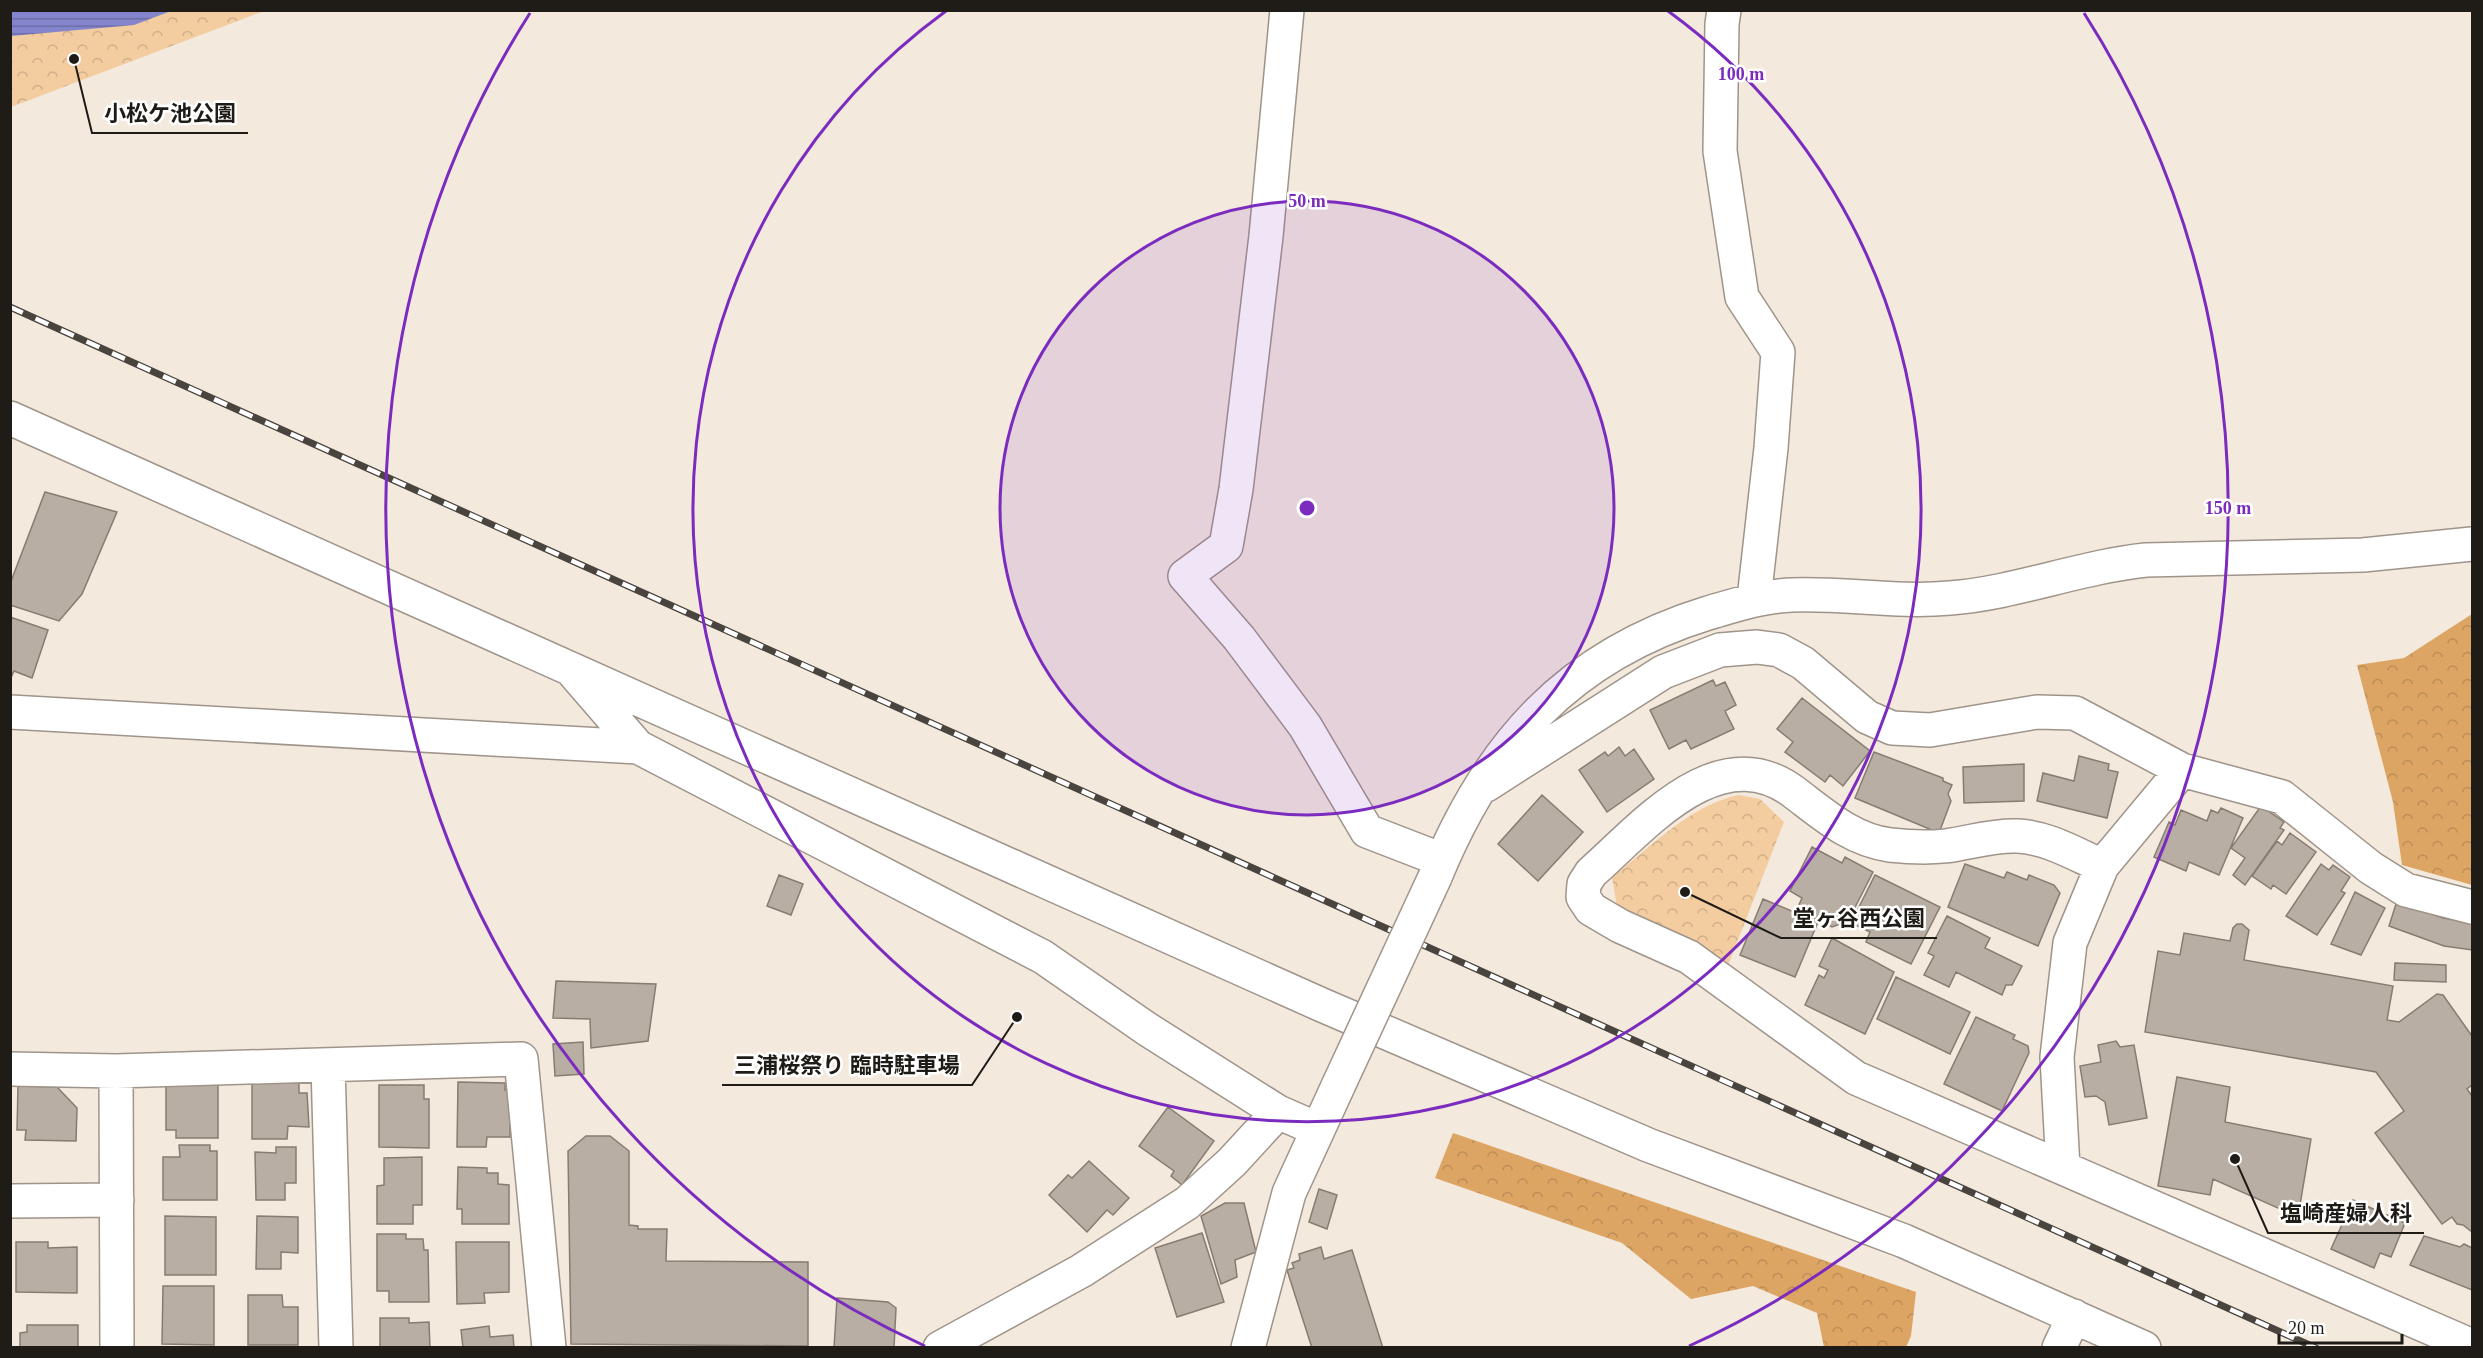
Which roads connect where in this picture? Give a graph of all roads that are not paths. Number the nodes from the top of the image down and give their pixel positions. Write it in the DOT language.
graph roads {
  1 [pos="1287,10"];
  2 [pos="1725,10"];
  3 [pos="10,418"];
  4 [pos="2472,544"];
  5 [pos="1754,599"];
  6 [pos="567,665"];
  7 [pos="10,712"];
  8 [pos="638,747"];
  9 [pos="2182,770"];
  10 [pos="1475,792"];
  11 [pos="2102,866"];
  12 [pos="1438,868"];
  13 [pos="2472,907"];
  14 [pos="328,1065"];
  15 [pos="10,1069"];
  16 [pos="116,1071"];
  17 [pos="1278,1112"];
  18 [pos="1317,1130"];
  19 [pos="2063,1168"];
  20 [pos="117,1200"];
  21 [pos="10,1201"];
  22 [pos="2074,1316"];
  23 [pos="2472,1346"];
  24 [pos="117,1347"];
  25 [pos="336,1347"];
  26 [pos="549,1347"];
  27 [pos="940,1347"];
  28 [pos="1248,1347"];
  29 [pos="2059,1347"];
  30 [pos="2144,1347"];
  1 -- 12 [label="street"];
  2 -- 5 [label="street"];
  3 -- 6 [label="street"];
  4 -- 5 [label="street"];
  5 -- 10 [label="street"];
  6 -- 8 [label="street"];
  6 -- 22 [label="street"];
  7 -- 8 [label="street"];
  8 -- 17 [label="street"];
  9 -- 10 [label="street"];
  9 -- 11 [label="street"];
  9 -- 13 [label="street"];
  10 -- 12 [label="street"];
  11 -- 19 [label="street"];
  11 -- 19 [label="street"];
  12 -- 18 [label="street, bridge"];
  14 -- 16 [label="street"];
  14 -- 25 [label="street"];
  14 -- 26 [label="street"];
  15 -- 16 [label="street"];
  16 -- 20 [label="street"];
  17 -- 18 [label="street"];
  17 -- 27 [label="street"];
  18 -- 28 [label="street"];
  19 -- 23 [label="street"];
  20 -- 21 [label="street"];
  20 -- 24 [label="street"];
  22 -- 29 [label="street"];
  22 -- 30 [label="street"];
}
